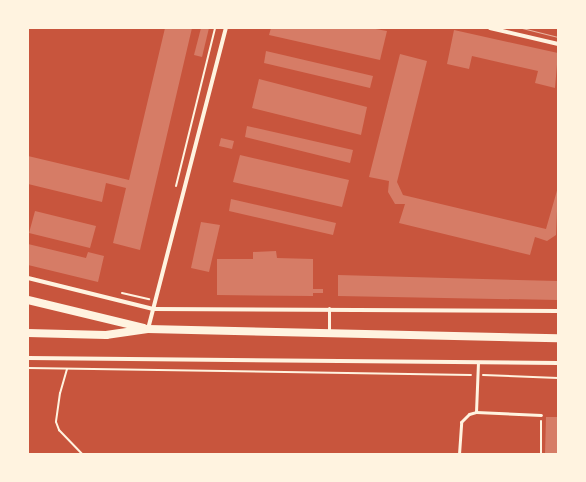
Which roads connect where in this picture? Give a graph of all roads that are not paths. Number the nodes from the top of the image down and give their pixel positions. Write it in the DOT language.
graph roads {
  1 [pos="226,28"];
  2 [pos="490,28"];
  3 [pos="506,30"];
  4 [pos="558,44"];
  5 [pos="28,278"];
  6 [pos="28,300"];
  7 [pos="329,308"];
  8 [pos="153,309"];
  9 [pos="558,311"];
  10 [pos="148,329"];
  11 [pos="28,333"];
  12 [pos="329,333"];
  13 [pos="558,338"];
  14 [pos="28,358"];
  15 [pos="478,362"];
  16 [pos="558,363"];
  17 [pos="476,412"];
  18 [pos="541,415"];
  19 [pos="459,454"];
  1 -- 8 [label="street"];
  2 -- 3 [label="street"];
  3 -- 4 [label="street"];
  5 -- 8 [label="street"];
  6 -- 10 [label="main road"];
  7 -- 8 [label="street"];
  7 -- 9 [label="street"];
  7 -- 12 [label="lane"];
  8 -- 10 [label="street"];
  10 -- 11 [label="main road"];
  10 -- 12 [label="main road"];
  12 -- 13 [label="main road"];
  14 -- 15 [label="street"];
  15 -- 16 [label="street"];
  15 -- 17 [label="lane"];
  17 -- 18 [label="lane"];
  17 -- 19 [label="lane"];
}
